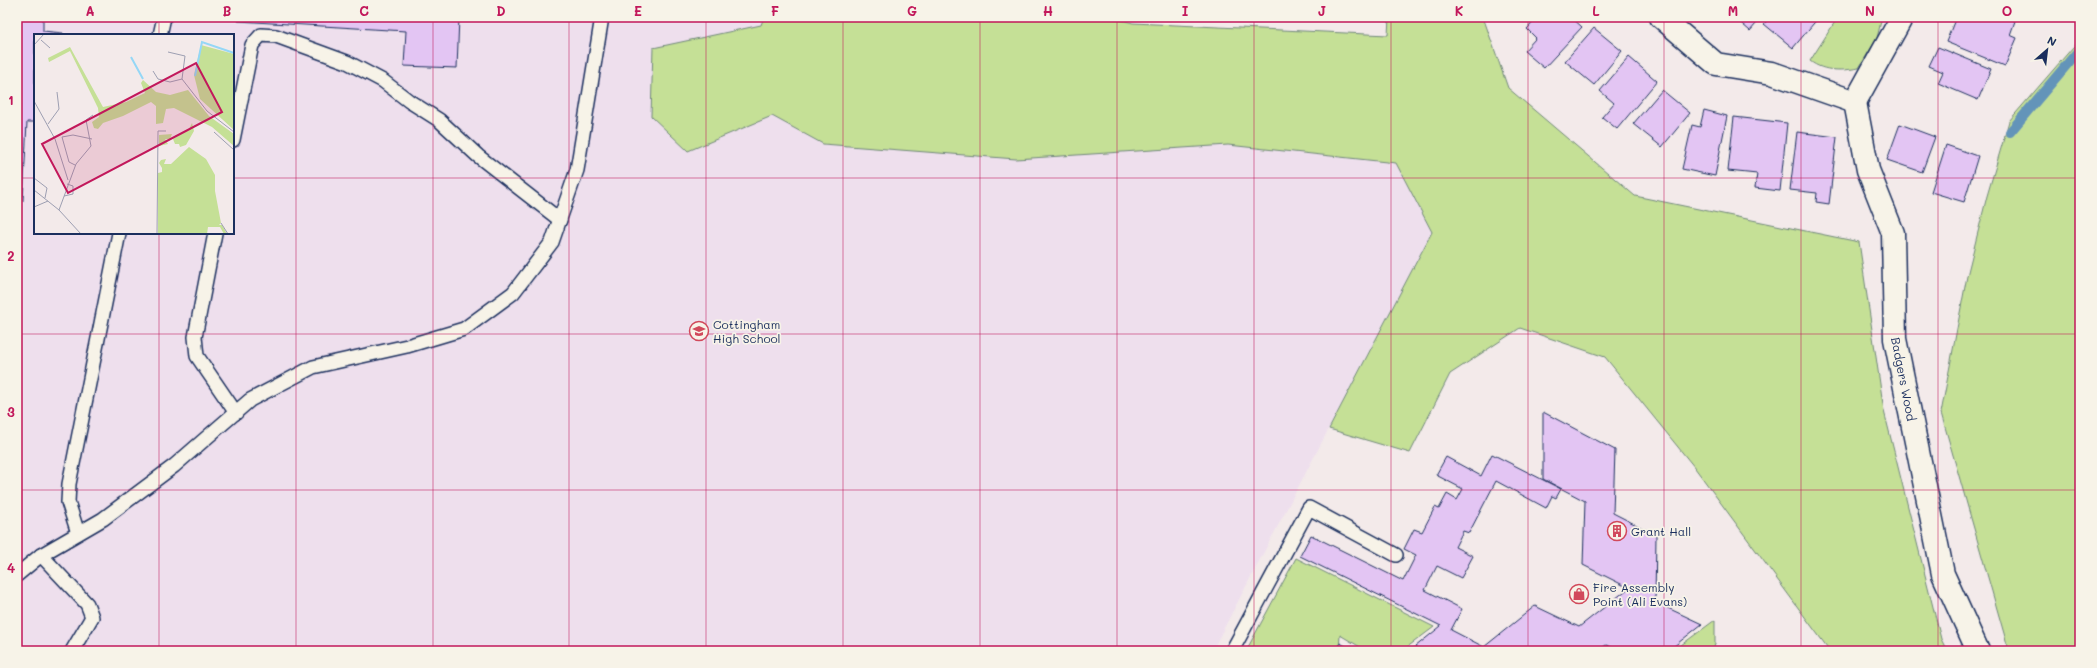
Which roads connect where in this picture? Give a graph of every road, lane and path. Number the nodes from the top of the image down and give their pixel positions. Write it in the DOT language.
graph roads {
  1 [pos="164,17"];
  2 [pos="602,17"];
  3 [pos="1661,17"];
  4 [pos="1902,17"];
  5 [pos="160,34"];
  6 [pos="1855,102"];
  7 [pos="234,135"];
  8 [pos="560,220"];
  9 [pos="119,234"];
  10 [pos="215,234"];
  11 [pos="236,413"];
  12 [pos="78,533"];
  13 [pos="41,555"];
  14 [pos="1396,555"];
  15 [pos="17,574"];
  16 [pos="72,651"];
  17 [pos="1232,651"];
  18 [pos="1978,651"];
  1 -- 5 [label="lane"];
  2 -- 8 [label="lane"];
  3 -- 6 [label="street"];
  4 -- 6 [label="street"];
  6 -- 18 [label="street, Badgers Wood"];
  7 -- 8 [label="lane"];
  8 -- 11 [label="lane"];
  9 -- 12 [label="lane"];
  10 -- 11 [label="lane"];
  11 -- 12 [label="lane"];
  12 -- 13 [label="lane"];
  13 -- 15 [label="lane"];
  13 -- 16 [label="lane"];
  14 -- 17 [label="lane"];
}
